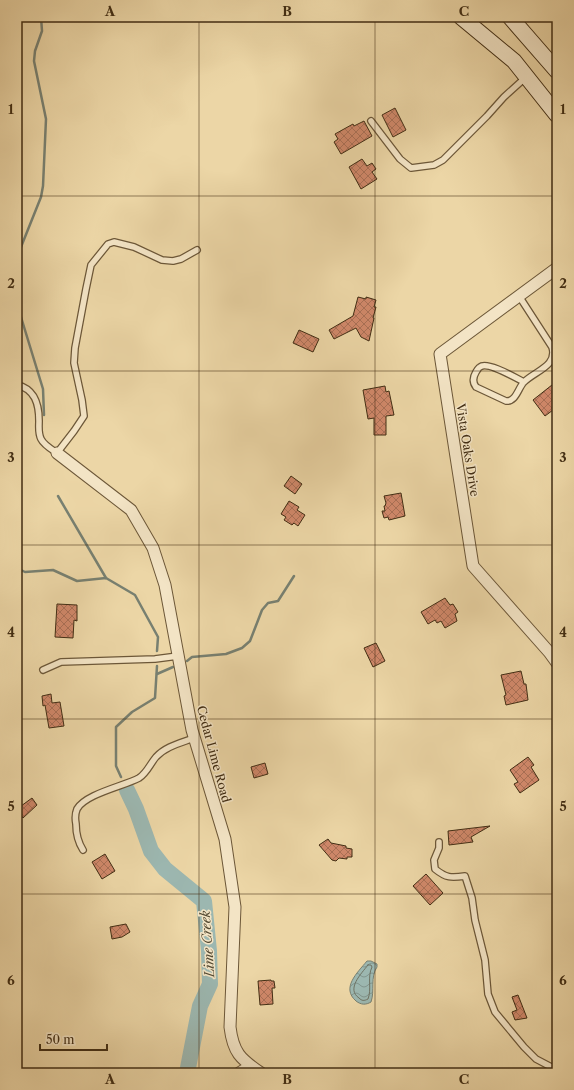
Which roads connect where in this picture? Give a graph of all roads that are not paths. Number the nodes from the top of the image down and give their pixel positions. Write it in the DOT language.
graph roads {
  1 [pos="461,17"];
  2 [pos="510,17"];
  3 [pos="557,71"];
  4 [pos="526,77"];
  5 [pos="557,115"];
  6 [pos="371,121"];
  7 [pos="196,250"];
  8 [pos="557,268"];
  9 [pos="519,295"];
  10 [pos="524,382"];
  11 [pos="17,385"];
  12 [pos="57,453"];
  13 [pos="178,656"];
  14 [pos="557,663"];
  15 [pos="43,670"];
  16 [pos="194,738"];
  17 [pos="439,842"];
  18 [pos="83,850"];
  19 [pos="557,1070"];
  20 [pos="259,1072"];
  21 [pos="239,1073"];
  1 -- 4 [label="main road"];
  2 -- 3 [label="main road"];
  4 -- 5 [label="main road"];
  4 -- 6 [label="lane"];
  7 -- 12 [label="lane"];
  8 -- 9 [label="street, Vista Oaks Drive"];
  9 -- 10 [label="lane"];
  9 -- 14 [label="street, Vista Oaks Drive"];
  10 -- 10 [label="lane"];
  11 -- 12 [label="lane"];
  12 -- 13 [label="street, Cedar Lime Road"];
  13 -- 15 [label="lane"];
  13 -- 16 [label="street, Cedar Lime Road"];
  16 -- 18 [label="lane"];
  16 -- 20 [label="street, Cedar Lime Road"];
  17 -- 19 [label="lane"];
  20 -- 21 [label="street"];
}
